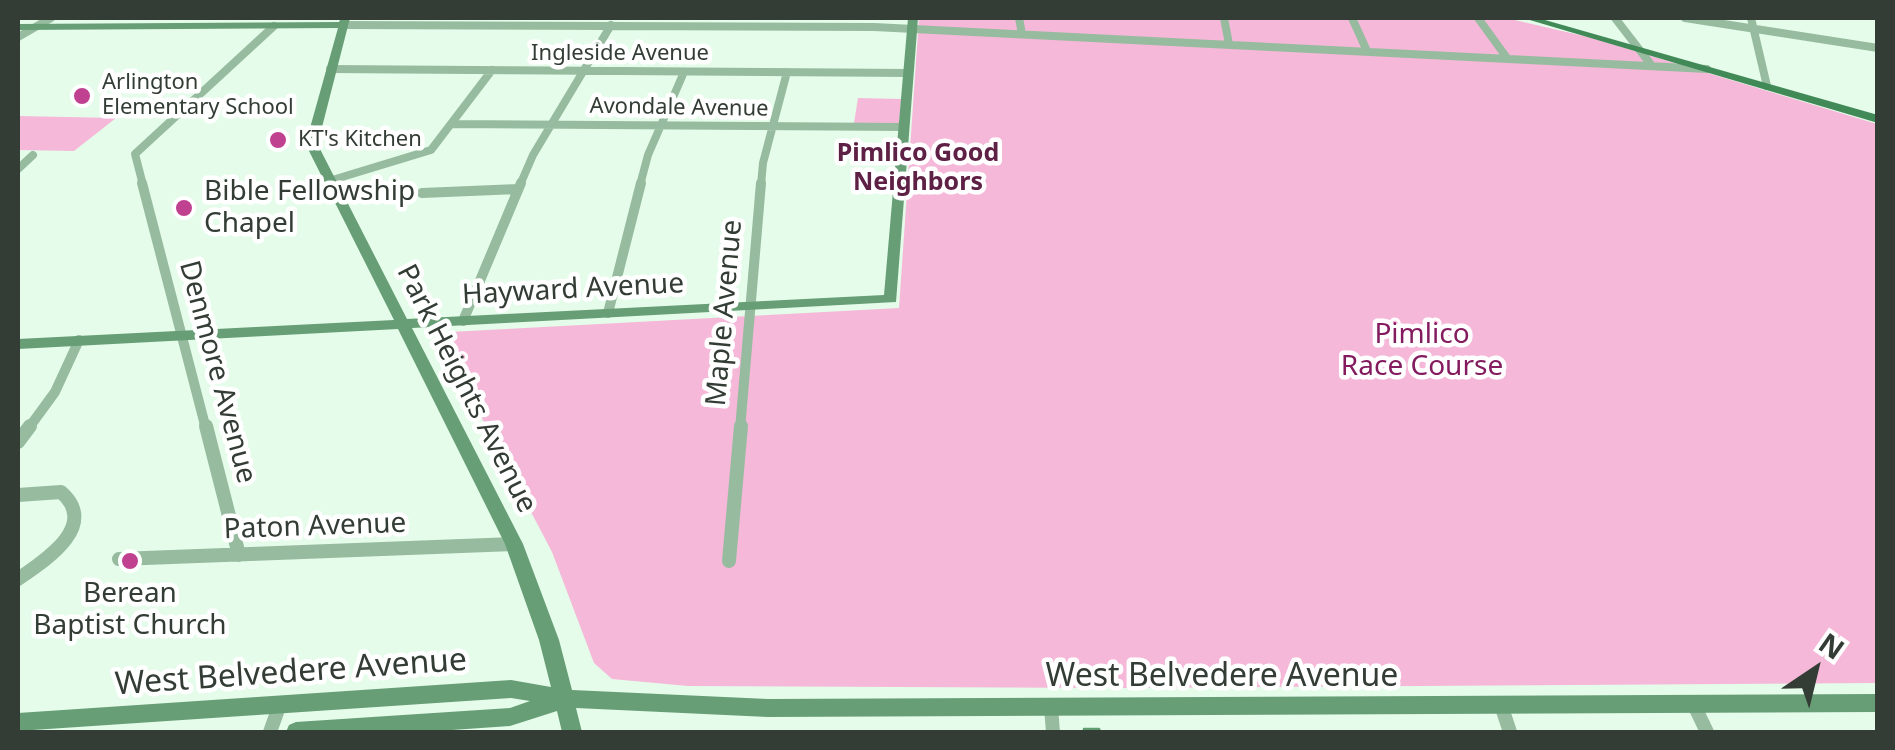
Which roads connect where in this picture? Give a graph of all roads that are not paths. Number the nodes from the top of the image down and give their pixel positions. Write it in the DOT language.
graph roads {
  1 [pos="51,18"];
  2 [pos="172,18"];
  3 [pos="1019,18"];
  4 [pos="1224,18"];
  5 [pos="1352,18"];
  6 [pos="1478,18"];
  7 [pos="1528,18"];
  8 [pos="1560,18"];
  9 [pos="1615,18"];
  10 [pos="1685,18"];
  11 [pos="1751,18"];
  12 [pos="344,21"];
  13 [pos="488,21"];
  14 [pos="596,21"];
  15 [pos="805,22"];
  16 [pos="912,23"];
  17 [pos="611,24"];
  18 [pos="18,26"];
  19 [pos="34,26"];
  20 [pos="161,26"];
  21 [pos="274,26"];
  22 [pos="1753,28"];
  23 [pos="1022,34"];
  24 [pos="18,38"];
  25 [pos="1632,42"];
  26 [pos="1229,44"];
  27 [pos="1878,48"];
  28 [pos="1366,51"];
  29 [pos="1507,58"];
  30 [pos="1652,66"];
  31 [pos="330,69"];
  32 [pos="1711,69"];
  33 [pos="492,70"];
  34 [pos="583,71"];
  35 [pos="684,72"];
  36 [pos="787,72"];
  37 [pos="910,73"];
  38 [pos="1766,81"];
  39 [pos="1878,110"];
  40 [pos="1878,119"];
  41 [pos="452,124"];
  42 [pos="550,124"];
  43 [pos="661,125"];
  44 [pos="772,126"];
  45 [pos="905,127"];
  46 [pos="33,156"];
  47 [pos="18,169"];
  48 [pos="329,181"];
  49 [pos="518,189"];
  50 [pos="422,194"];
  51 [pos="751,306"];
  52 [pos="608,313"];
  53 [pos="463,320"];
  54 [pos="402,324"];
  55 [pos="182,336"];
  56 [pos="79,340"];
  57 [pos="18,344"];
  58 [pos="18,442"];
  59 [pos="18,495"];
  60 [pos="514,544"];
  61 [pos="240,555"];
  62 [pos="119,560"];
  63 [pos="729,561"];
  64 [pos="18,580"];
  65 [pos="567,699"];
  66 [pos="1692,703"];
  67 [pos="1878,703"];
  68 [pos="280,704"];
  69 [pos="1501,705"];
  70 [pos="1051,708"];
  71 [pos="18,722"];
  72 [pos="270,732"];
  73 [pos="296,732"];
  74 [pos="572,732"];
  75 [pos="1053,732"];
  76 [pos="1510,732"];
  77 [pos="1707,732"];
  1 -- 19 [label="street"];
  2 -- 20 [label="street"];
  3 -- 23 [label="street"];
  4 -- 26 [label="street"];
  5 -- 28 [label="street"];
  6 -- 29 [label="street"];
  7 -- 25 [label="main road"];
  8 -- 25 [label="main road"];
  9 -- 25 [label="street"];
  10 -- 22 [label="street"];
  11 -- 22 [label="street"];
  12 -- 13 [label="street"];
  12 -- 21 [label="main road"];
  12 -- 31 [label="main road, Park Heights Avenue"];
  13 -- 14 [label="street"];
  14 -- 17 [label="street"];
  15 -- 16 [label="street"];
  15 -- 17 [label="street"];
  16 -- 23 [label="street"];
  16 -- 37 [label="main road"];
  17 -- 34 [label="street"];
  18 -- 19 [label="main road"];
  19 -- 20 [label="main road"];
  19 -- 24 [label="street"];
  20 -- 21 [label="main road"];
  21 -- 55 [label="street, Denmore Avenue"];
  22 -- 27 [label="street"];
  22 -- 38 [label="street"];
  23 -- 26 [label="street"];
  25 -- 30 [label="street"];
  25 -- 32 [label="main road"];
  25 -- 38 [label="main road"];
  26 -- 28 [label="street"];
  28 -- 29 [label="street"];
  29 -- 30 [label="street"];
  30 -- 32 [label="street"];
  31 -- 33 [label="street, Ingleside Avenue"];
  31 -- 48 [label="main road, Park Heights Avenue"];
  32 -- 38 [label="main road"];
  33 -- 34 [label="street, Ingleside Avenue"];
  33 -- 41 [label="street"];
  34 -- 35 [label="street, Ingleside Avenue"];
  34 -- 42 [label="street"];
  35 -- 36 [label="street, Ingleside Avenue"];
  35 -- 43 [label="street"];
  36 -- 37 [label="street, Ingleside Avenue"];
  36 -- 44 [label="street, Maple Avenue"];
  37 -- 45 [label="main road"];
  38 -- 39 [label="main road"];
  38 -- 40 [label="main road"];
  41 -- 42 [label="street, Avondale Avenue"];
  41 -- 48 [label="street"];
  42 -- 43 [label="street, Avondale Avenue"];
  42 -- 49 [label="street"];
  43 -- 44 [label="street, Avondale Avenue"];
  43 -- 52 [label="street"];
  44 -- 45 [label="street, Avondale Avenue"];
  44 -- 51 [label="street, Maple Avenue"];
  45 -- 51 [label="main road, Hayward Avenue"];
  46 -- 47 [label="street"];
  48 -- 54 [label="main road, Park Heights Avenue"];
  49 -- 50 [label="street"];
  49 -- 53 [label="street"];
  51 -- 52 [label="main road, Hayward Avenue"];
  51 -- 63 [label="street, Maple Avenue"];
  52 -- 53 [label="main road, Hayward Avenue"];
  53 -- 54 [label="main road, Hayward Avenue"];
  54 -- 55 [label="main road, Hayward Avenue"];
  54 -- 60 [label="main road, Park Heights Avenue"];
  55 -- 56 [label="main road, Hayward Avenue"];
  55 -- 61 [label="street, Denmore Avenue"];
  56 -- 57 [label="main road, Hayward Avenue"];
  56 -- 58 [label="street"];
  59 -- 64 [label="street"];
  60 -- 61 [label="street, Paton Avenue"];
  60 -- 65 [label="main road, Park Heights Avenue"];
  61 -- 62 [label="street, Paton Avenue"];
  65 -- 68 [label="main road, West Belvedere Avenue"];
  65 -- 70 [label="main road, West Belvedere Avenue"];
  65 -- 73 [label="main road, West Belvedere Avenue"];
  65 -- 74 [label="main road, Park Heights Avenue"];
  66 -- 67 [label="main road, West Belvedere Avenue"];
  66 -- 69 [label="main road, West Belvedere Avenue"];
  66 -- 77 [label="street"];
  68 -- 71 [label="main road, West Belvedere Avenue"];
  68 -- 72 [label="street"];
  69 -- 70 [label="main road, West Belvedere Avenue"];
  69 -- 76 [label="street"];
  70 -- 75 [label="street"];
}
